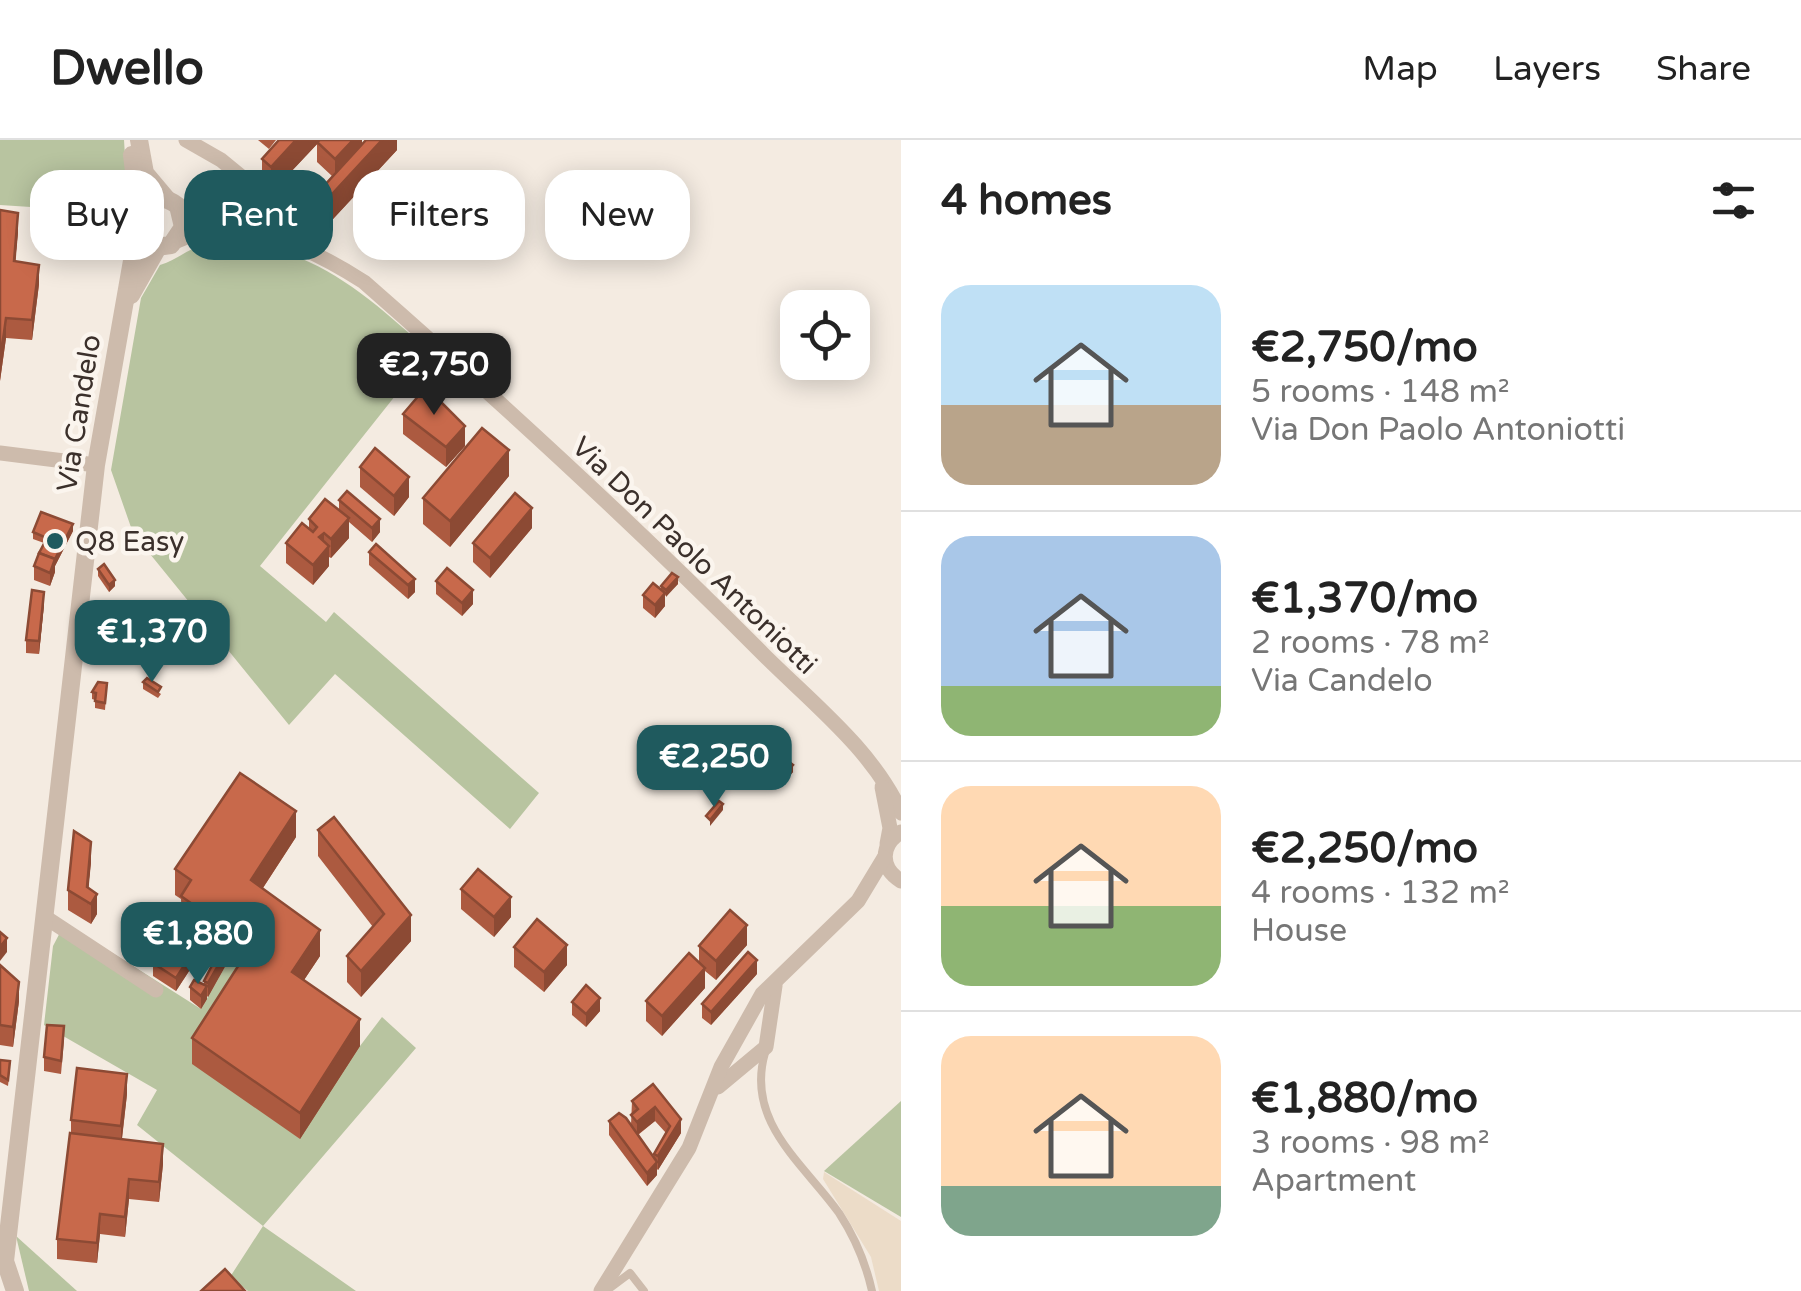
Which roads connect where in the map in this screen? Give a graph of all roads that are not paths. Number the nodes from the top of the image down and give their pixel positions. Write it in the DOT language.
graph roads {
  1 [pos="137,140"];
  2 [pos="186,140"];
  3 [pos="137,170"];
  4 [pos="233,170"];
  5 [pos="166,198"];
  6 [pos="182,212"];
  7 [pos="184,238"];
  8 [pos="176,240"];
  9 [pos="164,246"];
  10 [pos="132,260"];
  11 [pos="150,260"];
  12 [pos="323,260"];
  13 [pos="122,318"];
  14 [pos="0,453"];
  15 [pos="96,465"];
  16 [pos="874,769"];
  17 [pos="901,814"];
  18 [pos="901,832"];
  19 [pos="886,851"];
  20 [pos="900,881"];
  21 [pos="858,901"];
  22 [pos="44,917"];
  23 [pos="779,976"];
  24 [pos="156,990"];
  25 [pos="766,1047"];
  26 [pos="715,1090"];
  27 [pos="15,1291"];
  28 [pos="603,1291"];
  29 [pos="644,1291"];
  30 [pos="872,1291"];
  1 -- 3 [label="street"];
  1 -- 5 [label="street"];
  2 -- 4 [label="street"];
  5 -- 6 [label="street"];
  6 -- 8 [label="street"];
  7 -- 8 [label="street, Via Don Paolo Antoniotti"];
  8 -- 9 [label="street"];
  10 -- 13 [label="street, Via Candelo"];
  11 -- 13 [label="street, Via Candelo"];
  12 -- 16 [label="street, Via Don Paolo Antoniotti"];
  13 -- 15 [label="street, Via Candelo"];
  14 -- 15 [label="street"];
  15 -- 22 [label="street, Via Candelo"];
  16 -- 17 [label="street, Via Don Paolo Antoniotti"];
  16 -- 19 [label="street, Via Don Paolo Antoniotti"];
  18 -- 19 [label="street"];
  19 -- 20 [label="street"];
  19 -- 21 [label="street"];
  20 -- 21 [label="street"];
  21 -- 23 [label="street"];
  22 -- 24 [label="street"];
  22 -- 27 [label="street, Via Candelo"];
  23 -- 25 [label="street"];
  23 -- 26 [label="street"];
  25 -- 26 [label="street"];
  25 -- 30 [label="lane"];
  26 -- 28 [label="street"];
  28 -- 29 [label="lane"];
}
